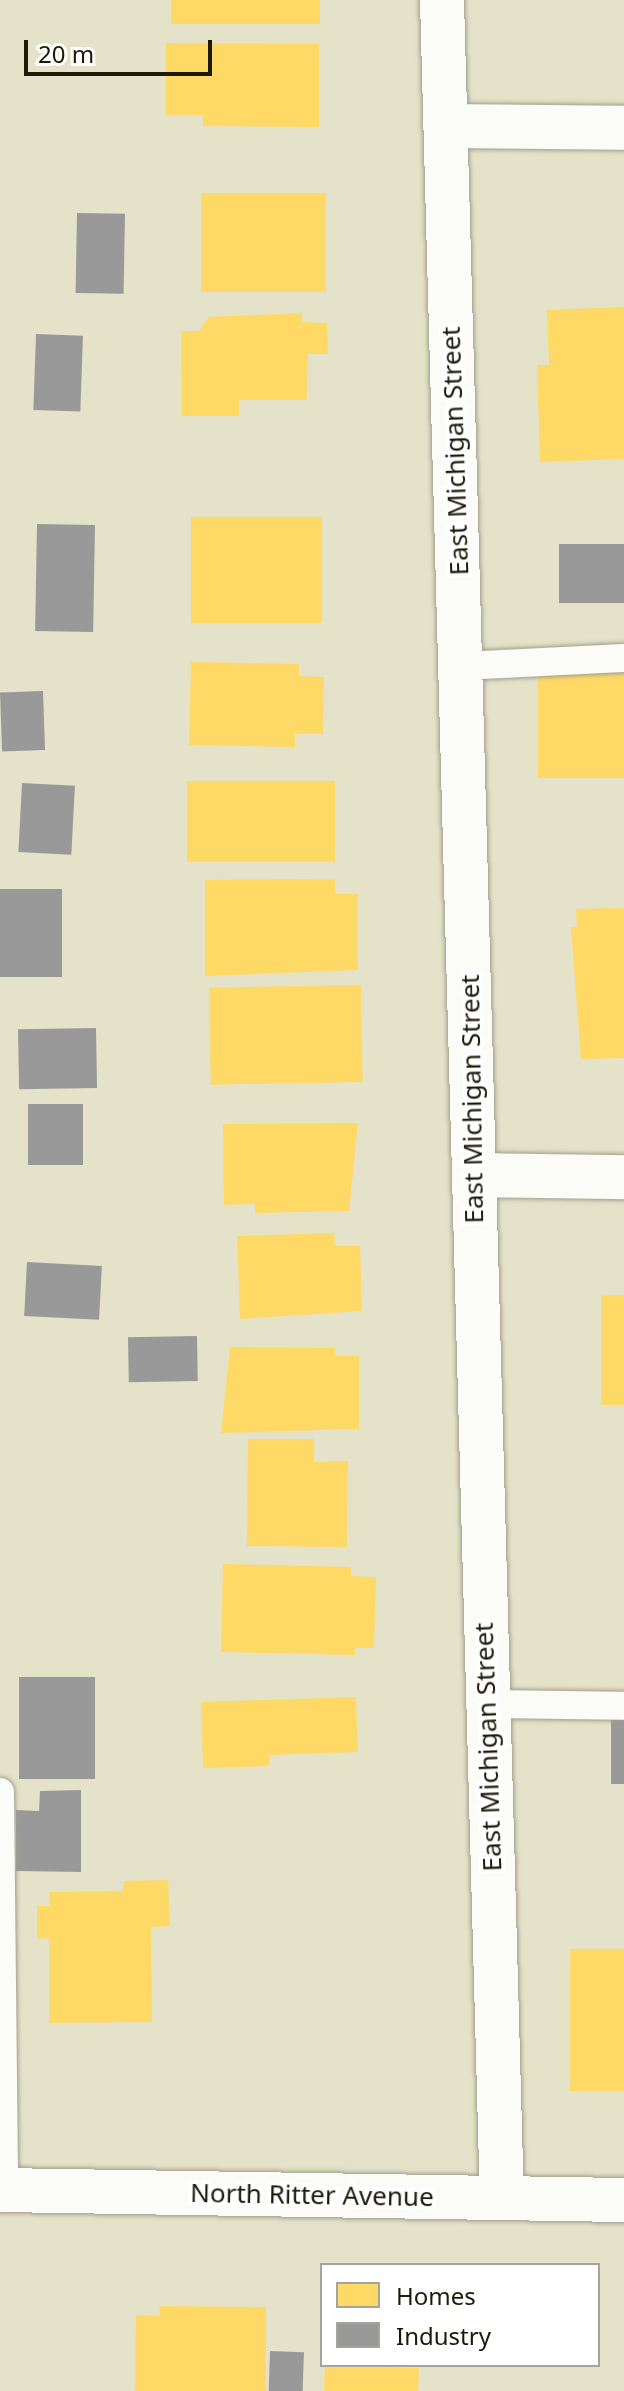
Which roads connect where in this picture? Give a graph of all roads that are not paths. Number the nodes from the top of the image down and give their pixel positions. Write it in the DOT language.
graph roads {
  1 [pos="442,0"];
  2 [pos="446,126"];
  3 [pos="624,128"];
  4 [pos="624,658"];
  5 [pos="461,666"];
  6 [pos="474,1175"];
  7 [pos="624,1177"];
  8 [pos="486,1704"];
  9 [pos="624,1706"];
  10 [pos="0,1792"];
  11 [pos="2,2190"];
  12 [pos="502,2198"];
  13 [pos="624,2200"];
  1 -- 2 [label="street, East Michigan Street"];
  2 -- 3 [label="street"];
  2 -- 5 [label="street, East Michigan Street"];
  4 -- 5 [label="lane"];
  5 -- 6 [label="street, East Michigan Street"];
  6 -- 7 [label="street"];
  6 -- 8 [label="street, East Michigan Street"];
  8 -- 9 [label="lane"];
  8 -- 12 [label="street, East Michigan Street"];
  10 -- 11 [label="lane"];
  11 -- 12 [label="street, North Ritter Avenue"];
  12 -- 13 [label="street, North Ritter Avenue"];
}
